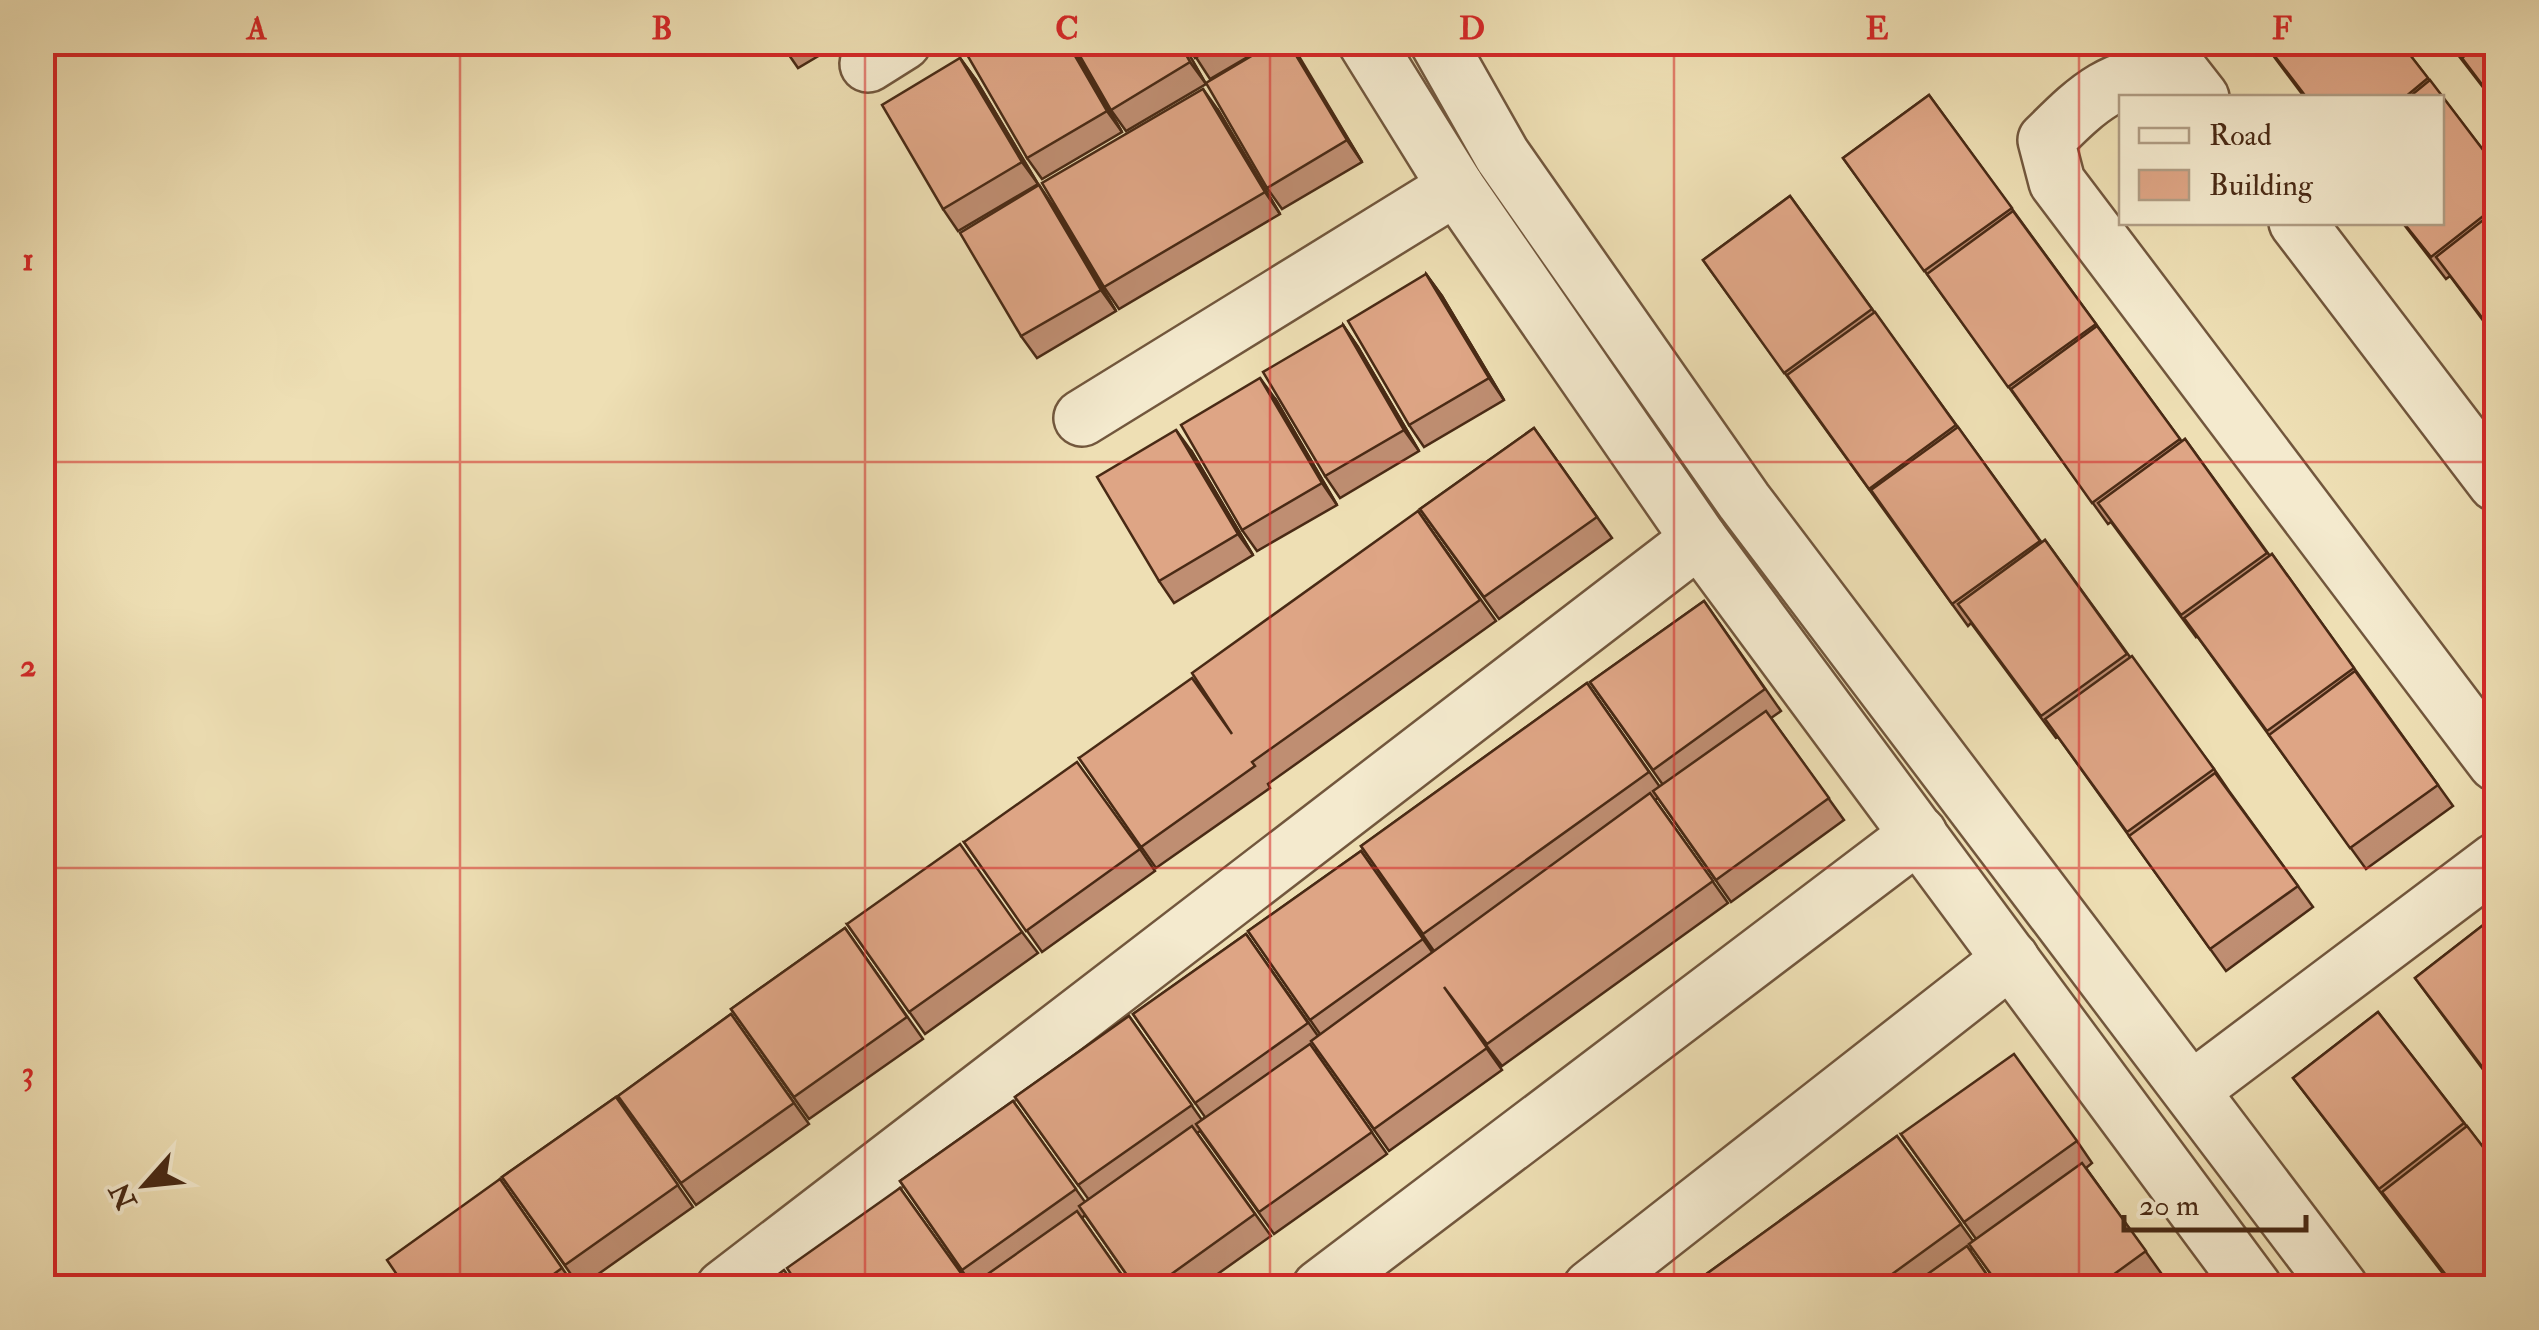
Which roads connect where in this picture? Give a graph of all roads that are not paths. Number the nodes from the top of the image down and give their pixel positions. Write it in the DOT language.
graph roads {
  1 [pos="1366,42"];
  2 [pos="1438,42"];
  3 [pos="2199,95"];
  4 [pos="1456,187"];
  5 [pos="2299,225"];
  6 [pos="1082,418"];
  7 [pos="2496,482"];
  8 [pos="1699,539"];
  9 [pos="2496,762"];
  10 [pos="1919,834"];
  11 [pos="2496,860"];
  12 [pos="2011,959"];
  13 [pos="2192,1089"];
  14 [pos="724,1288"];
  15 [pos="1320,1288"];
  16 [pos="1591,1288"];
  17 [pos="2254,1288"];
  18 [pos="2340,1288"];
  1 -- 4 [label="street"];
  2 -- 13 [label="street"];
  3 -- 9 [label="street"];
  4 -- 6 [label="street"];
  4 -- 8 [label="street"];
  5 -- 7 [label="street"];
  8 -- 10 [label="street"];
  8 -- 14 [label="street"];
  10 -- 12 [label="street"];
  10 -- 15 [label="street"];
  11 -- 13 [label="street"];
  12 -- 16 [label="street"];
  12 -- 17 [label="street"];
  13 -- 18 [label="street"];
}
